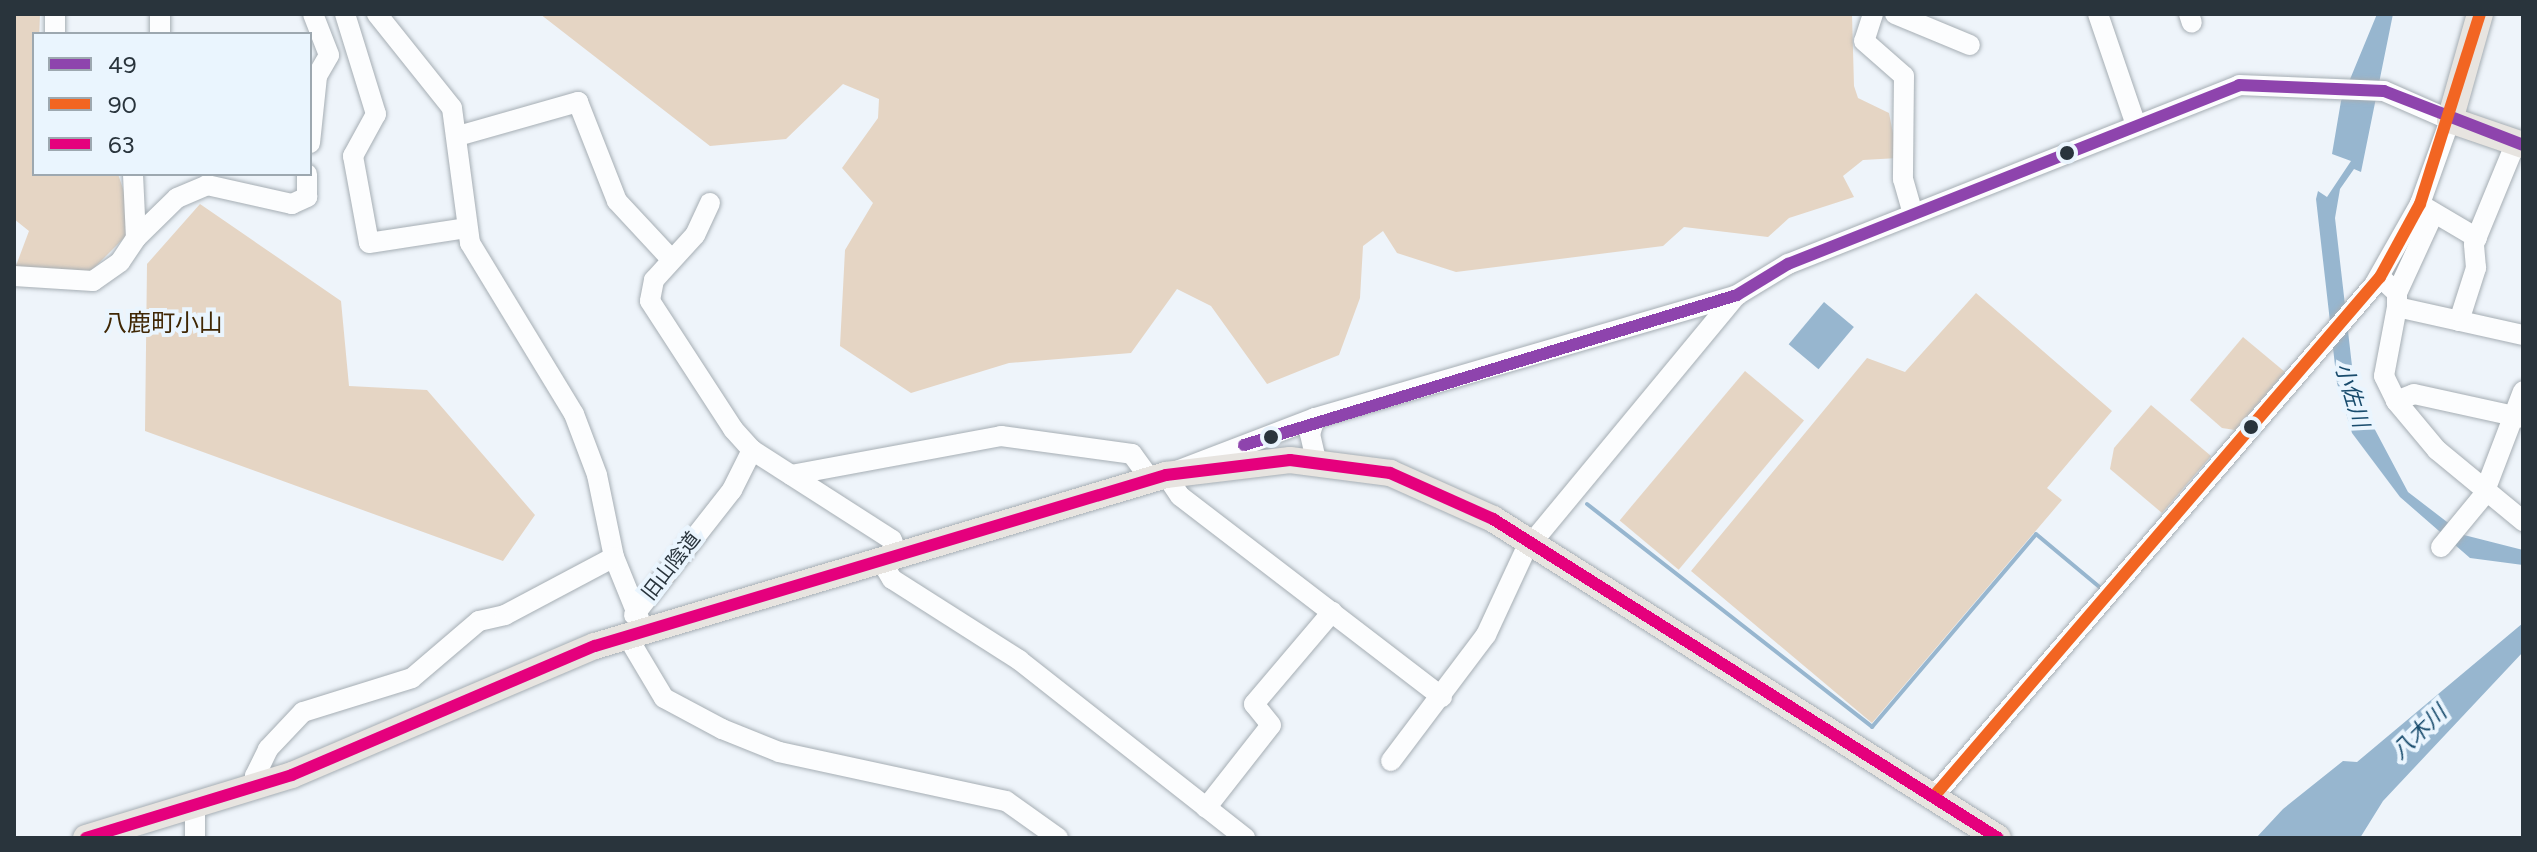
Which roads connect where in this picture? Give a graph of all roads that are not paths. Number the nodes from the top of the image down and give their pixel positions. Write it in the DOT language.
graph roads {
  1 [pos="313,14"];
  2 [pos="345,14"];
  3 [pos="377,14"];
  4 [pos="1873,14"];
  5 [pos="1895,14"];
  6 [pos="2098,14"];
  7 [pos="2480,14"];
  8 [pos="1970,45"];
  9 [pos="314,76"];
  10 [pos="312,110"];
  11 [pos="2450,120"];
  12 [pos="2136,125"];
  13 [pos="458,136"];
  14 [pos="2520,144"];
  15 [pos="133,176"];
  16 [pos="307,176"];
  17 [pos="211,180"];
  18 [pos="710,203"];
  19 [pos="2424,207"];
  20 [pos="1913,213"];
  21 [pos="466,228"];
  22 [pos="136,238"];
  23 [pos="2477,238"];
  24 [pos="669,257"];
  25 [pos="14,276"];
  26 [pos="2377,281"];
  27 [pos="1737,295"];
  28 [pos="2397,300"];
  29 [pos="2459,321"];
  30 [pos="2523,335"];
  31 [pos="2523,391"];
  32 [pos="2396,401"];
  33 [pos="2518,417"];
  34 [pos="1315,418"];
  35 [pos="752,450"];
  36 [pos="1316,461"];
  37 [pos="791,475"];
  38 [pos="1158,477"];
  39 [pos="2484,493"];
  40 [pos="2523,521"];
  41 [pos="1532,544"];
  42 [pos="2441,547"];
  43 [pos="897,553"];
  44 [pos="614,557"];
  45 [pos="1332,612"];
  46 [pos="635,628"];
  47 [pos="1442,697"];
  48 [pos="1391,761"];
  49 [pos="259,787"];
  50 [pos="1935,795"];
  51 [pos="1206,808"];
  52 [pos="195,809"];
  53 [pos="86,838"];
  54 [pos="195,838"];
  55 [pos="1058,838"];
  56 [pos="1245,838"];
  57 [pos="1998,838"];
  1 -- 9 [label="street"];
  2 -- 21 [label="street"];
  3 -- 13 [label="street"];
  4 -- 20 [label="street"];
  5 -- 8 [label="street"];
  6 -- 12 [label="street"];
  7 -- 11 [label="main road"];
  9 -- 10 [label="street"];
  11 -- 12 [label="street"];
  11 -- 14 [label="main road"];
  11 -- 19 [label="street"];
  12 -- 20 [label="street"];
  13 -- 21 [label="street"];
  13 -- 24 [label="street"];
  14 -- 23 [label="street"];
  15 -- 22 [label="street"];
  16 -- 17 [label="street"];
  17 -- 22 [label="street"];
  18 -- 24 [label="street"];
  19 -- 23 [label="street"];
  19 -- 26 [label="street"];
  19 -- 28 [label="street"];
  20 -- 27 [label="street"];
  21 -- 44 [label="street, 旧山陰道"];
  22 -- 25 [label="street"];
  23 -- 29 [label="street"];
  24 -- 35 [label="street"];
  26 -- 28 [label="street"];
  26 -- 50 [label="street"];
  27 -- 34 [label="street"];
  27 -- 41 [label="street"];
  28 -- 29 [label="street"];
  28 -- 32 [label="street"];
  29 -- 30 [label="street"];
  31 -- 33 [label="street"];
  32 -- 33 [label="street"];
  32 -- 39 [label="street"];
  33 -- 39 [label="street"];
  34 -- 36 [label="street"];
  34 -- 38 [label="street"];
  35 -- 37 [label="street"];
  35 -- 46 [label="street, 旧山陰道"];
  36 -- 38 [label="main road"];
  36 -- 41 [label="main road"];
  37 -- 38 [label="street"];
  37 -- 43 [label="street"];
  38 -- 43 [label="main road"];
  38 -- 45 [label="street"];
  39 -- 40 [label="street"];
  39 -- 42 [label="street"];
  41 -- 47 [label="street"];
  41 -- 50 [label="main road"];
  43 -- 46 [label="main road"];
  43 -- 51 [label="street"];
  44 -- 46 [label="street, 旧山陰道"];
  44 -- 49 [label="street"];
  45 -- 47 [label="street"];
  45 -- 51 [label="street"];
  46 -- 49 [label="main road"];
  46 -- 55 [label="street"];
  47 -- 48 [label="street"];
  49 -- 52 [label="main road"];
  50 -- 57 [label="main road"];
  51 -- 56 [label="street"];
  52 -- 53 [label="main road"];
  52 -- 54 [label="street"];
}
